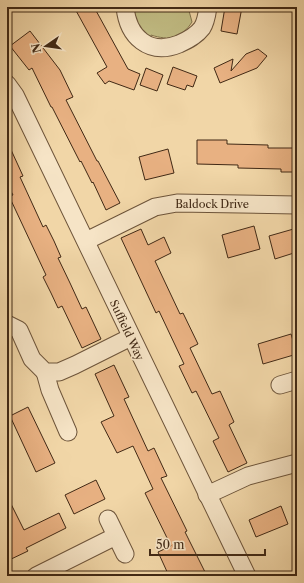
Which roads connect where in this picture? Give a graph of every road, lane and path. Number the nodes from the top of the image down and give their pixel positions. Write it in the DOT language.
graph roads {
  1 [pos="125,7"];
  2 [pos="208,7"];
  3 [pos="7,84"];
  4 [pos="297,205"];
  5 [pos="86,241"];
  6 [pos="7,324"];
  7 [pos="130,337"];
  8 [pos="45,372"];
  9 [pos="297,380"];
  10 [pos="280,385"];
  11 [pos="68,432"];
  12 [pos="297,463"];
  13 [pos="207,495"];
  14 [pos="108,519"];
  15 [pos="116,536"];
  16 [pos="125,554"];
  17 [pos="36,576"];
  18 [pos="247,576"];
  1 -- 2 [label="street"];
  3 -- 5 [label="street, Suffield Way"];
  4 -- 5 [label="street, Baldock Drive"];
  5 -- 7 [label="street, Suffield Way"];
  6 -- 8 [label="street"];
  7 -- 8 [label="street"];
  7 -- 13 [label="street, Suffield Way"];
  8 -- 11 [label="street"];
  9 -- 10 [label="street"];
  12 -- 13 [label="street"];
  13 -- 18 [label="street, Suffield Way"];
  14 -- 15 [label="street"];
  15 -- 16 [label="street"];
  15 -- 17 [label="street"];
}
